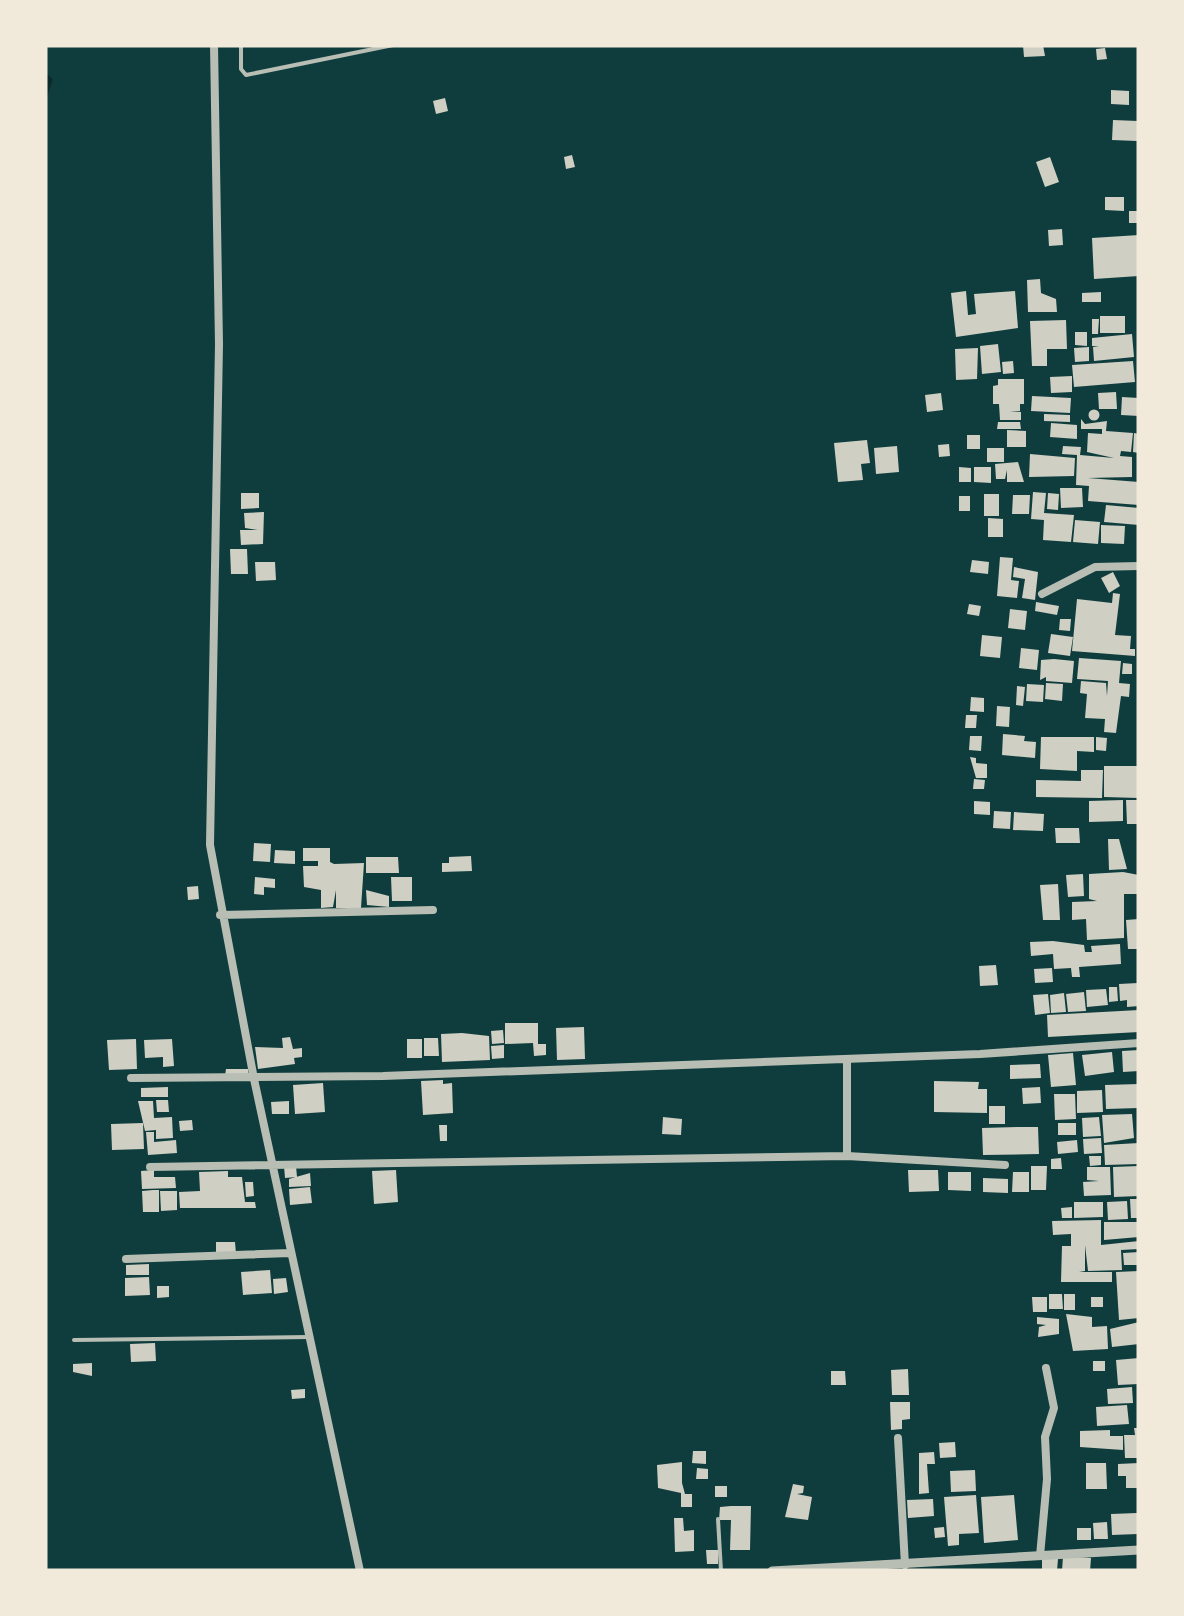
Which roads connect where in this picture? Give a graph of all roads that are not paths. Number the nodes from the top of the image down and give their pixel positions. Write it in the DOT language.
graph roads {
  1 [pos="214,45"];
  2 [pos="241,45"];
  3 [pos="393,45"];
  4 [pos="1139,566"];
  5 [pos="1042,594"];
  6 [pos="432,910"];
  7 [pos="220,914"];
  8 [pos="1139,1042"];
  9 [pos="847,1058"];
  10 [pos="130,1078"];
  11 [pos="254,1080"];
  12 [pos="848,1156"];
  13 [pos="271,1162"];
  14 [pos="1006,1165"];
  15 [pos="150,1167"];
  16 [pos="290,1253"];
  17 [pos="126,1259"];
  18 [pos="309,1337"];
  19 [pos="74,1340"];
  20 [pos="1046,1368"];
  21 [pos="898,1438"];
  22 [pos="718,1518"];
  23 [pos="1139,1550"];
  24 [pos="1040,1556"];
  25 [pos="905,1565"];
  26 [pos="932,1567"];
  27 [pos="360,1571"];
  28 [pos="722,1571"];
  29 [pos="772,1571"];
  1 -- 7 [label="street"];
  2 -- 3 [label="lane"];
  4 -- 5 [label="street"];
  6 -- 7 [label="street"];
  7 -- 11 [label="street"];
  8 -- 9 [label="street"];
  9 -- 11 [label="street"];
  9 -- 12 [label="street"];
  10 -- 11 [label="street"];
  11 -- 13 [label="street"];
  12 -- 13 [label="street"];
  12 -- 14 [label="street"];
  13 -- 15 [label="street"];
  13 -- 16 [label="street"];
  16 -- 17 [label="street"];
  16 -- 18 [label="street"];
  18 -- 19 [label="lane"];
  18 -- 27 [label="street"];
  20 -- 24 [label="street"];
  21 -- 25 [label="street"];
  22 -- 28 [label="lane"];
  23 -- 24 [label="street"];
  24 -- 26 [label="street"];
  25 -- 26 [label="street"];
  25 -- 29 [label="street"];
}
